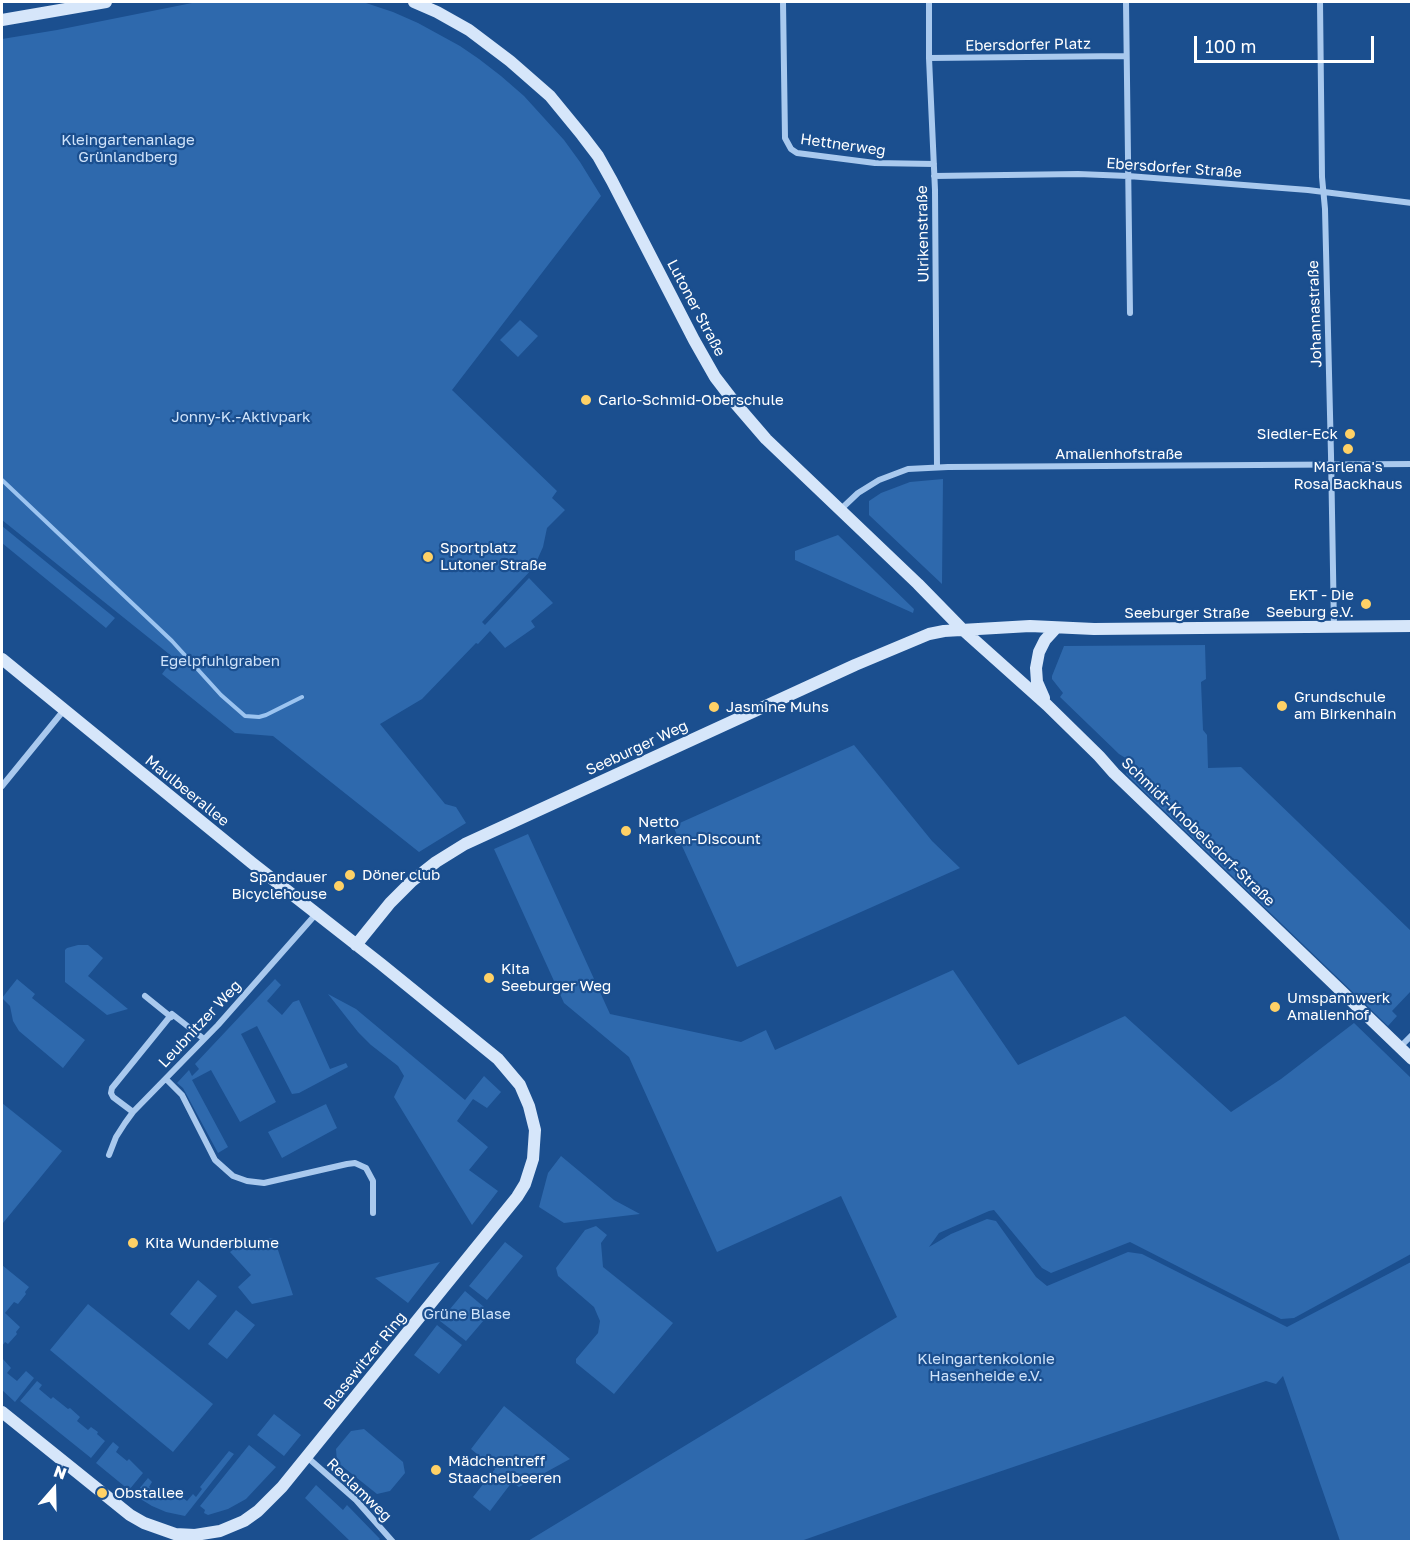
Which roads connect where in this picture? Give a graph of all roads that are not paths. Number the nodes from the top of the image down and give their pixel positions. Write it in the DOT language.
graph roads {
  1 [pos="106,2"];
  2 [pos="414,2"];
  3 [pos="783,2"];
  4 [pos="929,2"];
  5 [pos="1126,2"];
  6 [pos="1320,2"];
  7 [pos="2,20"];
  8 [pos="1126,56"];
  9 [pos="929,58"];
  10 [pos="934,164"];
  11 [pos="934,176"];
  12 [pos="1128,176"];
  13 [pos="1324,192"];
  14 [pos="1412,203"];
  15 [pos="1130,313"];
  16 [pos="1412,464"];
  17 [pos="1332,465"];
  18 [pos="937,467"];
  19 [pos="840,510"];
  20 [pos="1412,626"];
  21 [pos="1334,627"];
  22 [pos="1056,628"];
  23 [pos="962,629"];
  24 [pos="2,659"];
  25 [pos="1047,705"];
  26 [pos="64,710"];
  27 [pos="2,786"];
  28 [pos="316,914"];
  29 [pos="356,945"];
  30 [pos="145,996"];
  31 [pos="171,1017"];
  32 [pos="1412,1035"];
  33 [pos="204,1039"];
  34 [pos="1400,1048"];
  35 [pos="1412,1059"];
  36 [pos="166,1079"];
  37 [pos="133,1112"];
  38 [pos="109,1155"];
  39 [pos="373,1213"];
  40 [pos="2,1412"];
  41 [pos="307,1457"];
  42 [pos="393,1542"];
  1 -- 7 [label="street"];
  2 -- 19 [label="street, Lutoner Straße"];
  3 -- 10 [label="street, Hettnerweg"];
  4 -- 9 [label="street, Ulrikenstraße"];
  5 -- 8 [label="street"];
  6 -- 13 [label="street, Johannastraße"];
  8 -- 9 [label="street, Ebersdorfer Platz"];
  8 -- 12 [label="street"];
  9 -- 10 [label="street, Ulrikenstraße"];
  10 -- 11 [label="street, Ulrikenstraße"];
  11 -- 12 [label="street, Ebersdorfer Straße"];
  11 -- 18 [label="street, Ulrikenstraße"];
  12 -- 13 [label="street, Ebersdorfer Straße"];
  12 -- 15 [label="street"];
  13 -- 14 [label="street, Ebersdorfer Straße"];
  13 -- 17 [label="street, Johannastraße"];
  16 -- 17 [label="street, Amalienhofstraße"];
  17 -- 18 [label="street, Amalienhofstraße"];
  17 -- 21 [label="street, Johannastraße"];
  18 -- 19 [label="street, Amalienhofstraße"];
  19 -- 23 [label="street, Lutoner Straße"];
  20 -- 21 [label="street, Seeburger Straße"];
  21 -- 22 [label="street, Seeburger Straße"];
  22 -- 23 [label="street, Seeburger Straße"];
  22 -- 25 [label="street"];
  23 -- 25 [label="street, Schmidt-Knobelsdorf-Straße"];
  23 -- 29 [label="street, Seeburger Weg"];
  24 -- 26 [label="street, Maulbeerallee"];
  25 -- 34 [label="street, Schmidt-Knobelsdorf-Straße"];
  26 -- 27 [label="street"];
  26 -- 28 [label="street, Maulbeerallee"];
  28 -- 29 [label="street, Maulbeerallee"];
  28 -- 33 [label="street, Leubnitzer Weg"];
  29 -- 41 [label="street, Blasewitzer Ring"];
  30 -- 31 [label="street"];
  31 -- 33 [label="street"];
  31 -- 37 [label="street"];
  32 -- 34 [label="street"];
  33 -- 36 [label="street, Leubnitzer Weg"];
  34 -- 35 [label="street, Schmidt-Knobelsdorf-Straße"];
  36 -- 37 [label="street, Leubnitzer Weg"];
  36 -- 39 [label="street"];
  37 -- 38 [label="street, Leubnitzer Weg"];
  40 -- 41 [label="street, Blasewitzer Ring"];
  41 -- 42 [label="street, Reclamweg"];
}
